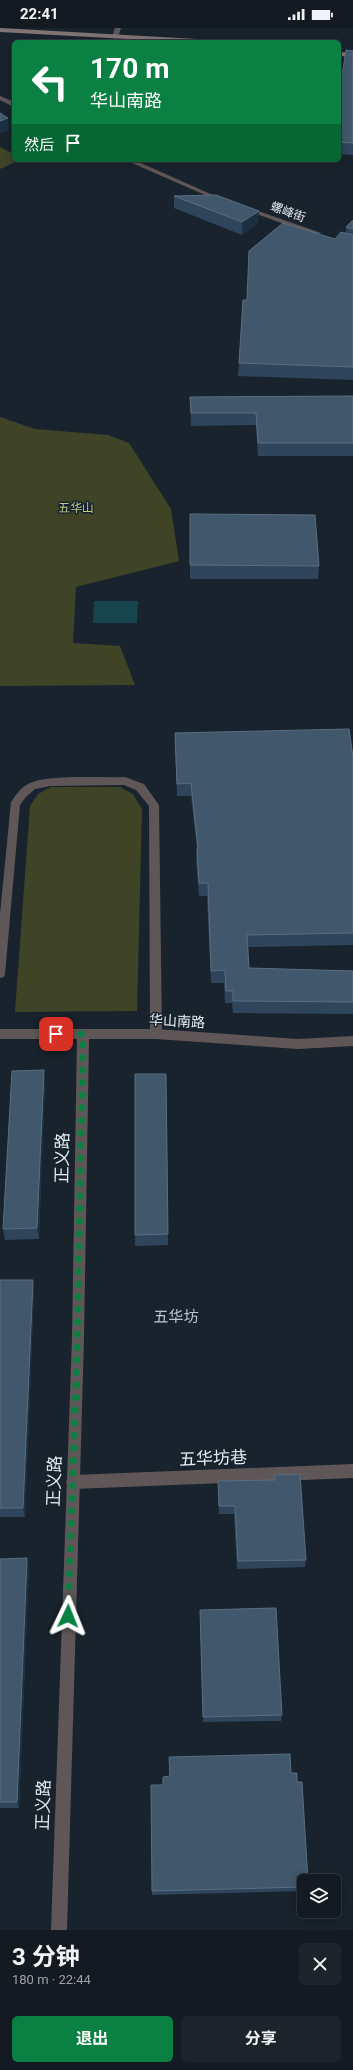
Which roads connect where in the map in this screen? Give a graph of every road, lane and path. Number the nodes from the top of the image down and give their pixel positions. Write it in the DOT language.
graph roads {
  1 [pos="118,28"];
  2 [pos="0,30"];
  3 [pos="0,35"];
  4 [pos="114,39"];
  5 [pos="148,40"];
  6 [pos="341,48"];
  7 [pos="353,49"];
  8 [pos="341,54"];
  9 [pos="353,55"];
  10 [pos="0,98"];
  11 [pos="12,104"];
  12 [pos="133,162"];
  13 [pos="230,203"];
  14 [pos="237,205"];
  15 [pos="324,236"];
  16 [pos="0,974"];
  17 [pos="0,1034"];
  18 [pos="83,1034"];
  19 [pos="156,1034"];
  20 [pos="353,1041"];
  21 [pos="353,1471"];
  22 [pos="74,1482"];
  23 [pos="59,1930"];
  1 -- 4 [label="street"];
  2 -- 4 [label="main road"];
  3 -- 4 [label="main road"];
  4 -- 5 [label="main road"];
  6 -- 7 [label="main road"];
  8 -- 9 [label="main road"];
  10 -- 11 [label="street"];
  12 -- 13 [label="street"];
  14 -- 15 [label="street, 螺峰街"];
  16 -- 19 [label="street"];
  17 -- 18 [label="street, 华山南路"];
  18 -- 19 [label="street, 华山南路"];
  18 -- 22 [label="street, 正义路"];
  19 -- 20 [label="street, 华山南路"];
  21 -- 22 [label="street, 五华坊巷"];
  22 -- 23 [label="street, 正义路"];
}
